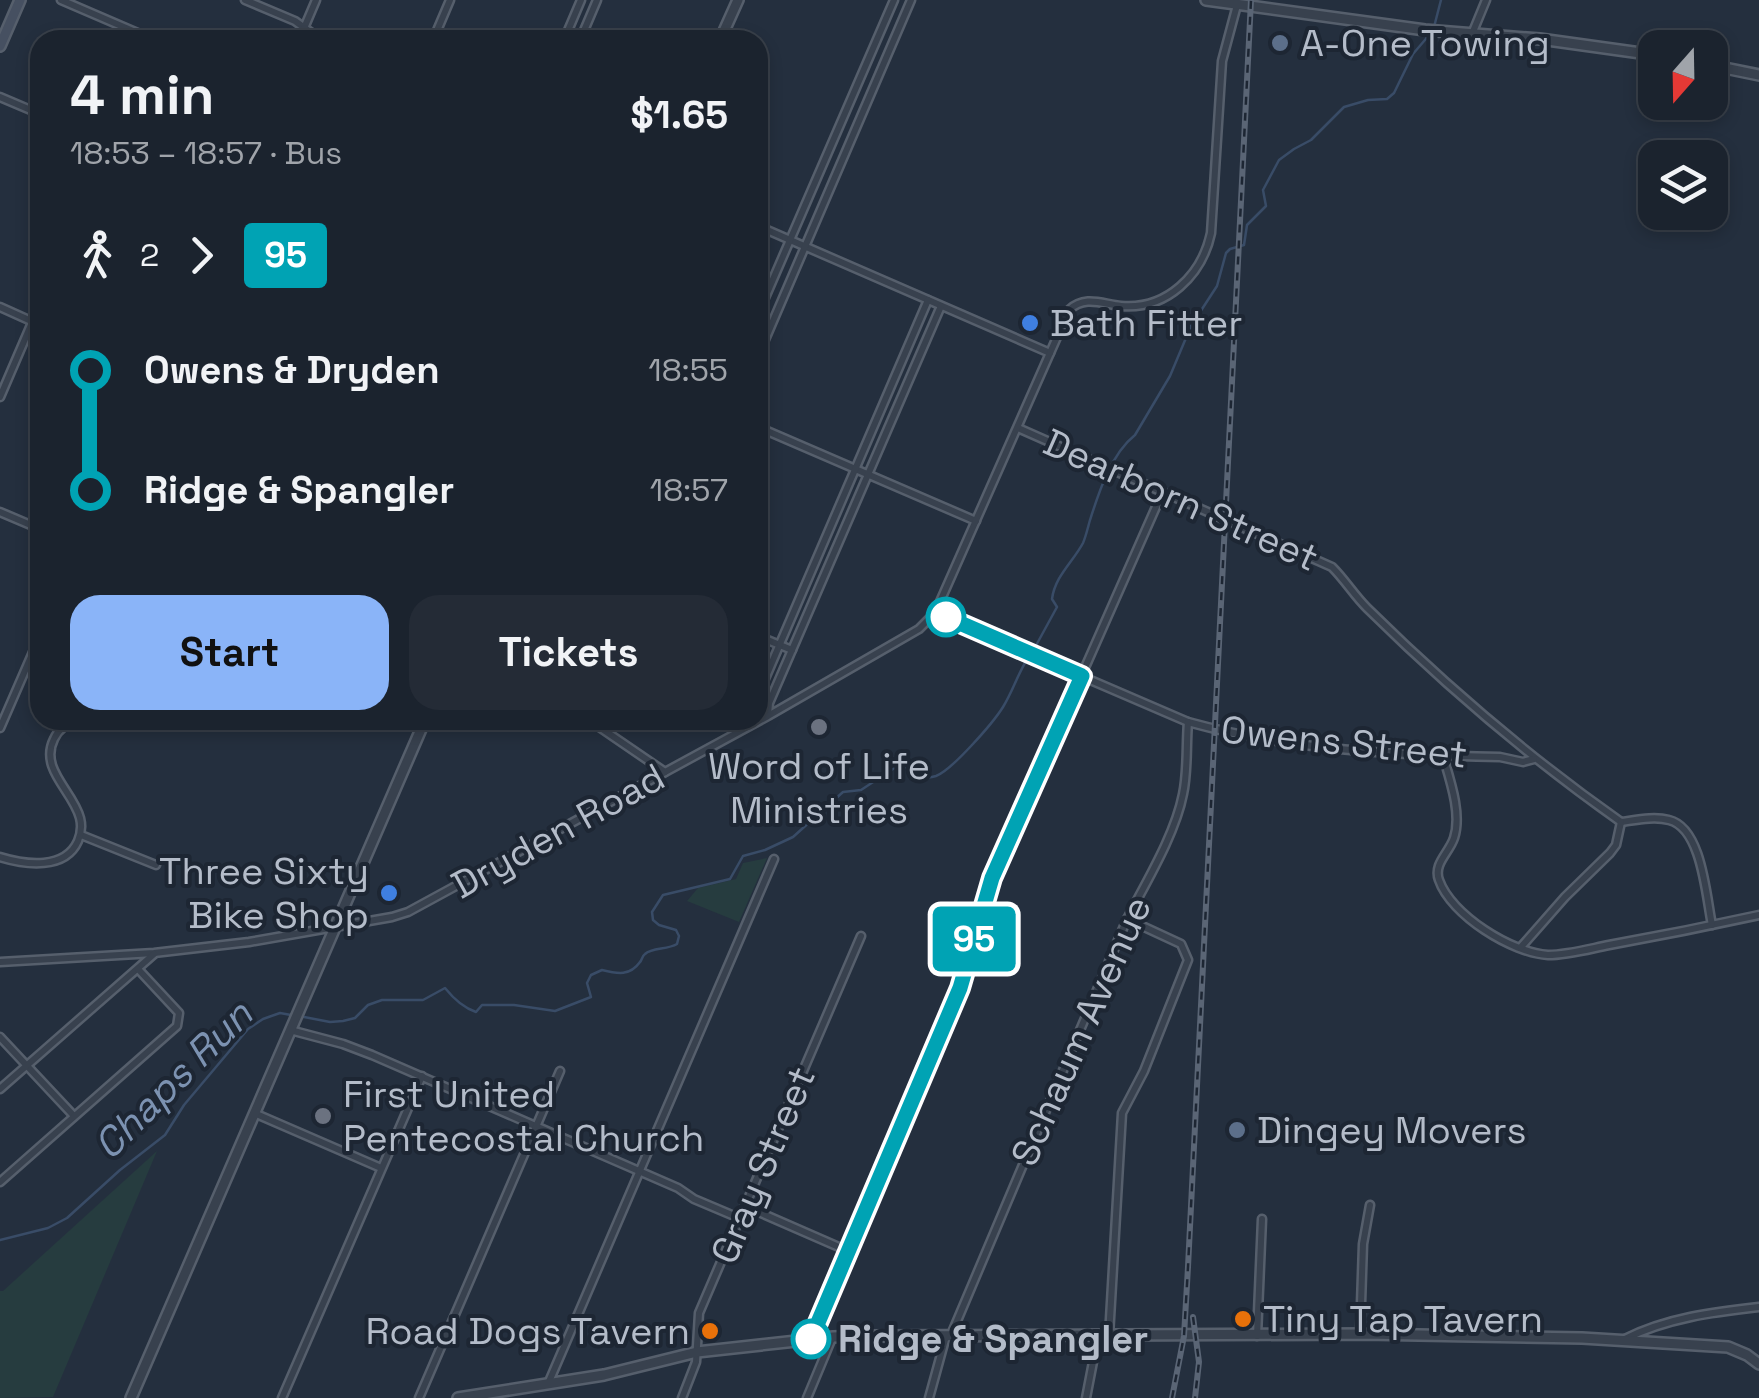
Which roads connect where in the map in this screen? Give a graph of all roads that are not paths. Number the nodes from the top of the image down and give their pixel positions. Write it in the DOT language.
graph roads {
  1 [pos="20,0"];
  2 [pos="62,0"];
  3 [pos="245,0"];
  4 [pos="316,0"];
  5 [pos="450,0"];
  6 [pos="581,0"];
  7 [pos="597,0"];
  8 [pos="738,0"];
  9 [pos="894,0"];
  10 [pos="911,0"];
  11 [pos="1206,0"];
  12 [pos="1486,0"];
  13 [pos="1237,4"];
  14 [pos="1279,5"];
  15 [pos="304,28"];
  16 [pos="131,30"];
  17 [pos="308,30"];
  18 [pos="436,30"];
  19 [pos="568,30"];
  20 [pos="584,30"];
  21 [pos="724,30"];
  22 [pos="1472,34"];
  23 [pos="0,46"];
  24 [pos="1638,53"];
  25 [pos="1728,69"];
  26 [pos="1759,75"];
  27 [pos="0,97"];
  28 [pos="30,110"];
  29 [pos="768,230"];
  30 [pos="790,240"];
  31 [pos="804,246"];
  32 [pos="768,291"];
  33 [pos="928,300"];
  34 [pos="941,306"];
  35 [pos="0,307"];
  36 [pos="30,320"];
  37 [pos="768,332"];
  38 [pos="30,335"];
  39 [pos="1050,353"];
  40 [pos="0,397"];
  41 [pos="1018,428"];
  42 [pos="768,431"];
  43 [pos="854,469"];
  44 [pos="868,475"];
  45 [pos="1163,490"];
  46 [pos="0,512"];
  47 [pos="976,521"];
  48 [pos="30,525"];
  49 [pos="936,613"];
  50 [pos="768,640"];
  51 [pos="778,644"];
  52 [pos="792,650"];
  53 [pos="30,659"];
  54 [pos="768,669"];
  55 [pos="1082,676"];
  56 [pos="768,716"];
  57 [pos="1188,722"];
  58 [pos="0,728"];
  59 [pos="60,730"];
  60 [pos="421,730"];
  61 [pos="604,730"];
  62 [pos="738,730"];
  63 [pos="1443,756"];
  64 [pos="1536,758"];
  65 [pos="665,772"];
  66 [pos="1621,822"];
  67 [pos="81,835"];
  68 [pos="0,857"];
  69 [pos="774,860"];
  70 [pos="156,865"];
  71 [pos="1759,916"];
  72 [pos="1127,918"];
  73 [pos="1712,925"];
  74 [pos="334,928"];
  75 [pos="861,936"];
  76 [pos="1522,947"];
  77 [pos="154,953"];
  78 [pos="0,962"];
  79 [pos="138,970"];
  80 [pos="291,1026"];
  81 [pos="0,1037"];
  82 [pos="27,1066"];
  83 [pos="560,1071"];
  84 [pos="422,1076"];
  85 [pos="0,1089"];
  86 [pos="254,1113"];
  87 [pos="74,1117"];
  88 [pos="536,1126"];
  89 [pos="381,1168"];
  90 [pos="640,1171"];
  91 [pos="0,1182"];
  92 [pos="1370,1205"];
  93 [pos="744,1206"];
  94 [pos="739,1218"];
  95 [pos="1262,1219"];
  96 [pos="848,1251"];
  97 [pos="1759,1307"];
  98 [pos="1360,1334"];
  99 [pos="949,1335"];
  100 [pos="1104,1336"];
  101 [pos="1257,1336"];
  102 [pos="833,1337"];
  103 [pos="811,1339"];
  104 [pos="1623,1340"];
  105 [pos="697,1352"];
  106 [pos="1759,1364"];
  107 [pos="548,1384"];
  108 [pos="483,1396"];
  109 [pos="131,1398"];
  110 [pos="282,1398"];
  111 [pos="418,1398"];
  112 [pos="458,1398"];
  113 [pos="682,1398"];
  114 [pos="808,1398"];
  115 [pos="929,1398"];
  116 [pos="1086,1398"];
  1 -- 23 [label="main road"];
  2 -- 16 [label="street"];
  3 -- 15 [label="street"];
  4 -- 15 [label="street"];
  5 -- 18 [label="street"];
  6 -- 19 [label="street"];
  7 -- 20 [label="street"];
  8 -- 21 [label="street"];
  9 -- 30 [label="street"];
  10 -- 31 [label="street"];
  11 -- 13 [label="street"];
  12 -- 22 [label="street"];
  13 -- 14 [label="street"];
  13 -- 39 [label="street"];
  14 -- 22 [label="street"];
  15 -- 17 [label="street"];
  22 -- 24 [label="street"];
  25 -- 26 [label="street"];
  27 -- 28 [label="street"];
  29 -- 30 [label="street"];
  30 -- 31 [label="street"];
  30 -- 32 [label="street"];
  31 -- 33 [label="street"];
  31 -- 37 [label="street"];
  33 -- 34 [label="street"];
  33 -- 43 [label="street"];
  34 -- 39 [label="street"];
  34 -- 44 [label="street"];
  35 -- 36 [label="street"];
  38 -- 40 [label="street"];
  39 -- 41 [label="street"];
  41 -- 45 [label="street, Dearborn Street"];
  41 -- 47 [label="street"];
  42 -- 43 [label="street"];
  43 -- 44 [label="street"];
  43 -- 51 [label="street"];
  44 -- 47 [label="street"];
  44 -- 52 [label="street"];
  45 -- 55 [label="street"];
  45 -- 64 [label="street, Dearborn Street"];
  46 -- 48 [label="street"];
  47 -- 49 [label="street"];
  49 -- 55 [label="street, Owens Street"];
  49 -- 56 [label="street, Dryden Road"];
  50 -- 51 [label="street"];
  51 -- 52 [label="street"];
  51 -- 54 [label="street"];
  52 -- 56 [label="street"];
  53 -- 58 [label="street"];
  55 -- 57 [label="street, Owens Street"];
  55 -- 96 [label="street"];
  57 -- 63 [label="street, Owens Street"];
  57 -- 72 [label="street, Schaum Avenue"];
  59 -- 67 [label="street"];
  60 -- 74 [label="street"];
  61 -- 65 [label="street"];
  62 -- 65 [label="street, Dryden Road"];
  63 -- 64 [label="street, Owens Street"];
  63 -- 76 [label="street"];
  64 -- 66 [label="street"];
  65 -- 74 [label="street, Dryden Road"];
  66 -- 73 [label="street"];
  66 -- 76 [label="street"];
  67 -- 68 [label="street"];
  67 -- 70 [label="street"];
  69 -- 90 [label="street"];
  71 -- 73 [label="street"];
  72 -- 99 [label="street, Schaum Avenue"];
  72 -- 100 [label="street"];
  73 -- 76 [label="street"];
  74 -- 77 [label="street, Dryden Road"];
  74 -- 80 [label="street"];
  75 -- 93 [label="street, Gray Street"];
  77 -- 78 [label="street, Dryden Road"];
  77 -- 79 [label="street"];
  79 -- 82 [label="street"];
  79 -- 87 [label="street"];
  80 -- 84 [label="street"];
  80 -- 86 [label="street"];
  81 -- 82 [label="street"];
  82 -- 85 [label="street"];
  82 -- 87 [label="street"];
  83 -- 88 [label="street"];
  84 -- 88 [label="street"];
  84 -- 89 [label="street"];
  86 -- 89 [label="street"];
  86 -- 109 [label="street"];
  87 -- 91 [label="street"];
  88 -- 90 [label="street"];
  88 -- 111 [label="street"];
  89 -- 110 [label="street"];
  90 -- 94 [label="street"];
  90 -- 107 [label="street"];
  92 -- 98 [label="street"];
  93 -- 94 [label="street, Gray Street"];
  93 -- 96 [label="street"];
  94 -- 105 [label="street, Gray Street"];
  95 -- 101 [label="street"];
  96 -- 103 [label="street"];
  97 -- 104 [label="street"];
  98 -- 101 [label="street"];
  98 -- 104 [label="street"];
  99 -- 100 [label="street"];
  99 -- 102 [label="street"];
  99 -- 115 [label="street, Schaum Avenue"];
  100 -- 101 [label="street"];
  100 -- 116 [label="street"];
  102 -- 103 [label="street"];
  102 -- 114 [label="street"];
  103 -- 105 [label="street"];
  104 -- 106 [label="street"];
  105 -- 107 [label="street"];
  105 -- 113 [label="street, Gray Street"];
  107 -- 108 [label="street"];
  108 -- 112 [label="street"];
}
